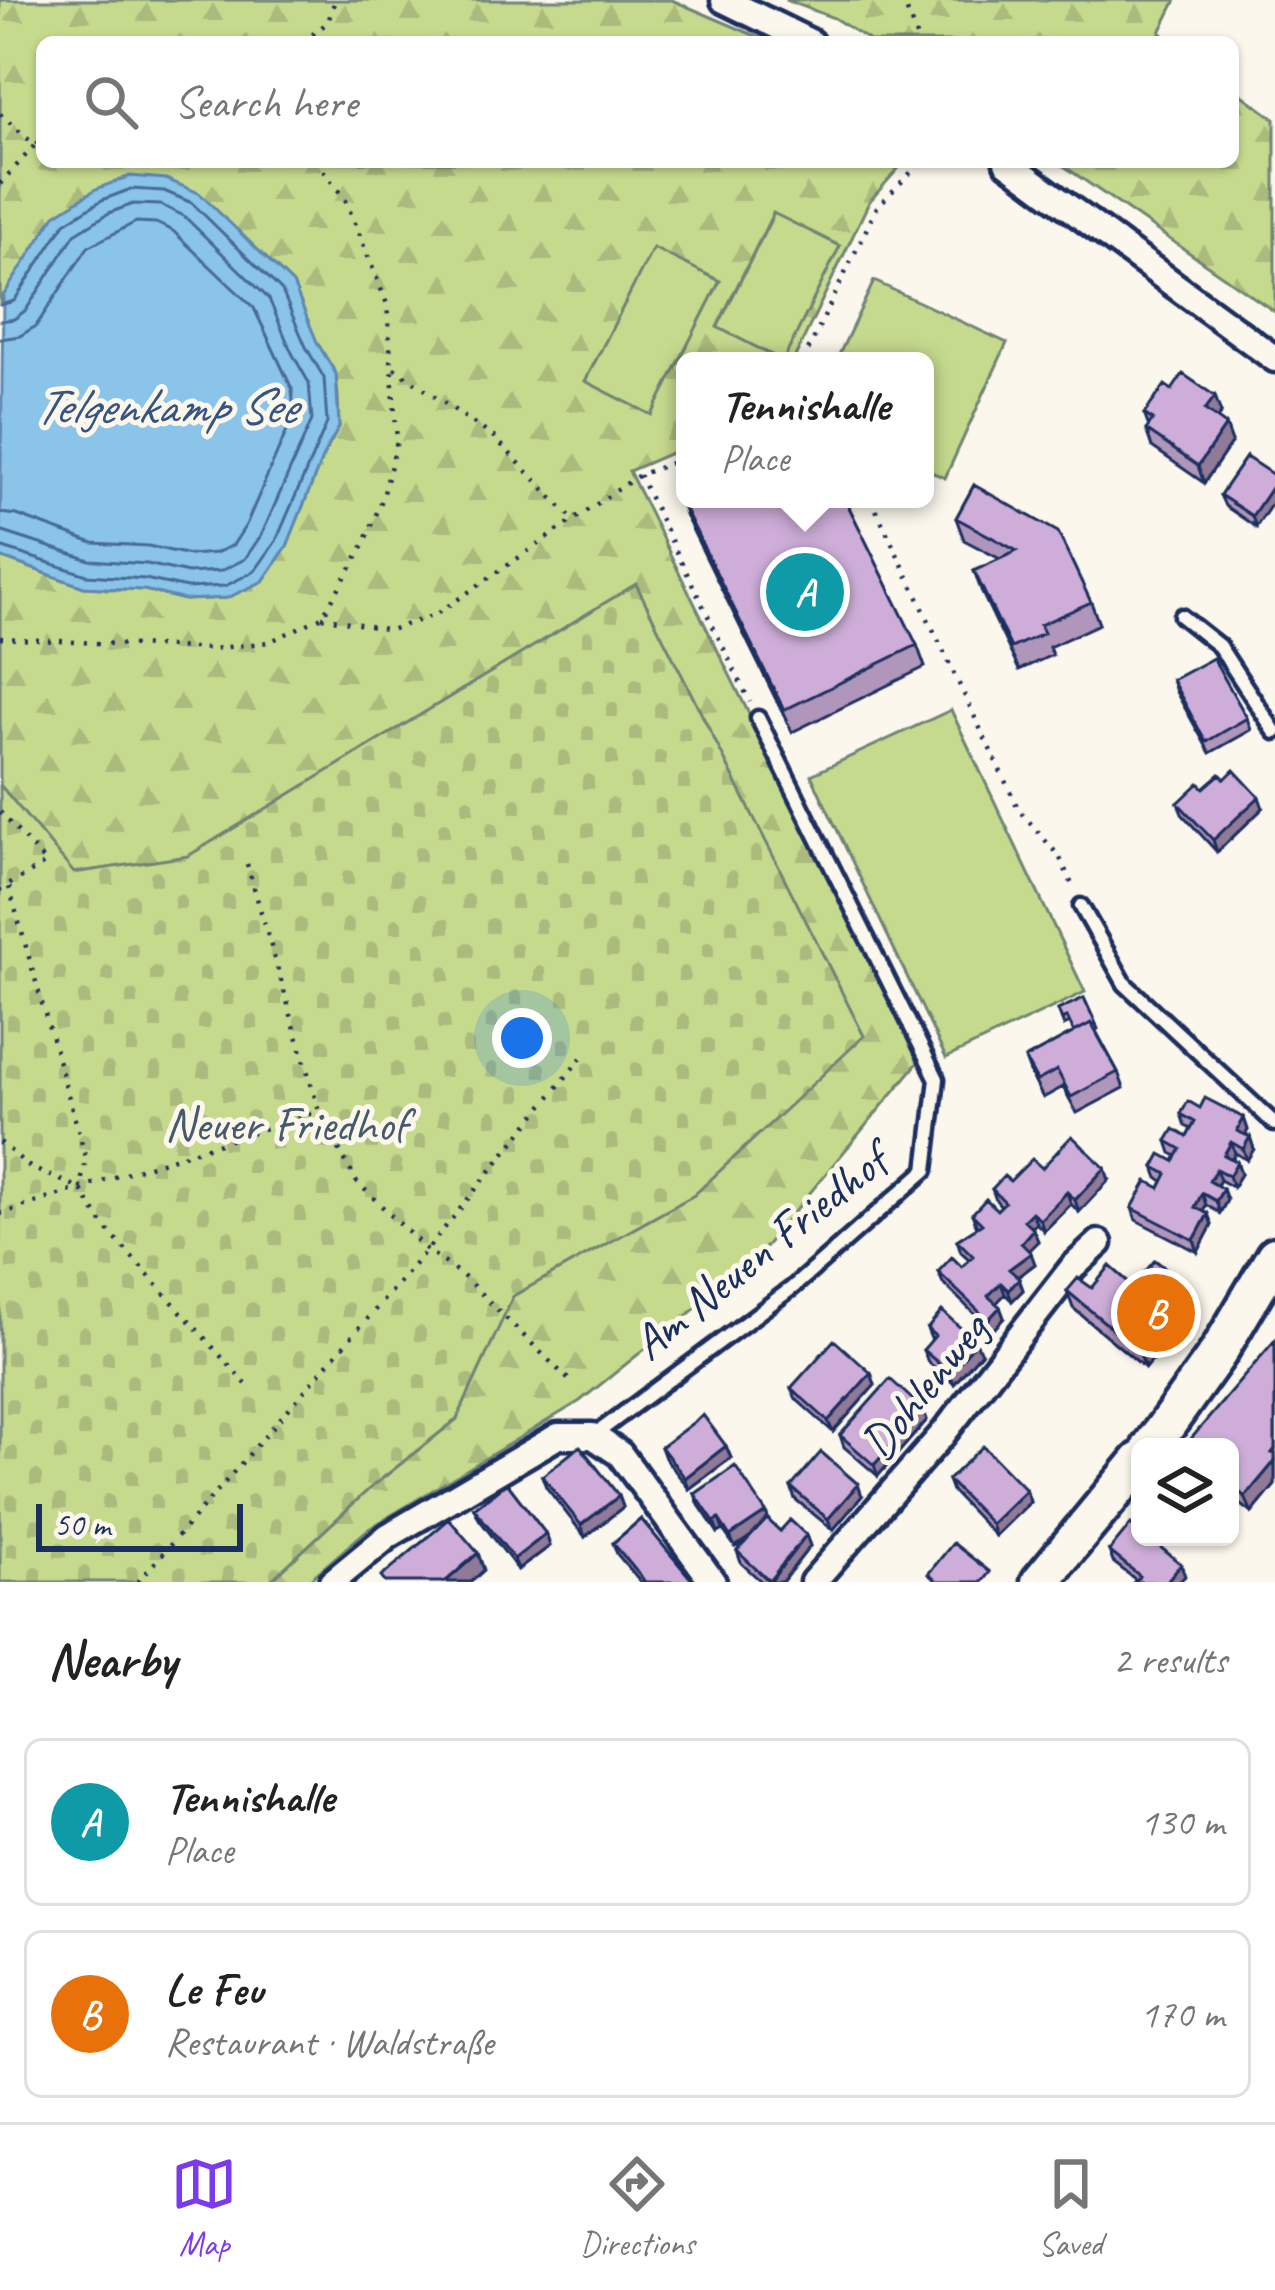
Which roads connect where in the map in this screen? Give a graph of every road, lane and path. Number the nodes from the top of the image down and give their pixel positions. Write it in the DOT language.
graph roads {
  1 [pos="335,0"];
  2 [pos="724,0"];
  3 [pos="903,0"];
  4 [pos="310,36"];
  5 [pos="798,36"];
  6 [pos="916,36"];
  7 [pos="0,114"];
  8 [pos="36,141"];
  9 [pos="36,145"];
  10 [pos="321,168"];
  11 [pos="915,168"];
  12 [pos="1015,168"];
  13 [pos="0,184"];
  14 [pos="807,352"];
  15 [pos="1275,359"];
  16 [pos="394,368"];
  17 [pos="676,461"];
  18 [pos="639,475"];
  19 [pos="875,508"];
  20 [pos="573,519"];
  21 [pos="1180,616"];
  22 [pos="322,617"];
  23 [pos="0,638"];
  24 [pos="758,718"];
  25 [pos="1275,732"];
  26 [pos="0,812"];
  27 [pos="247,865"];
  28 [pos="8,887"];
  29 [pos="0,890"];
  30 [pos="1082,906"];
  31 [pos="581,1058"];
  32 [pos="319,1111"];
  33 [pos="1275,1124"];
  34 [pos="0,1142"];
  35 [pos="80,1188"];
  36 [pos="0,1214"];
  37 [pos="1099,1243"];
  38 [pos="427,1250"];
  39 [pos="1275,1256"];
  40 [pos="571,1382"];
  41 [pos="246,1384"];
  42 [pos="593,1436"];
  43 [pos="1157,1438"];
  44 [pos="1131,1472"];
  45 [pos="138,1582"];
  46 [pos="332,1582"];
  47 [pos="713,1582"];
  48 [pos="813,1582"];
  49 [pos="1040,1582"];
  1 -- 4 [label="path"];
  2 -- 5 [label="street"];
  3 -- 6 [label="path"];
  7 -- 8 [label="path"];
  9 -- 13 [label="path"];
  10 -- 16 [label="path"];
  11 -- 14 [label="path"];
  12 -- 15 [label="street"];
  16 -- 20 [label="path"];
  16 -- 22 [label="path"];
  17 -- 18 [label="path"];
  18 -- 20 [label="path"];
  18 -- 24 [label="path"];
  19 -- 30 [label="path"];
  20 -- 22 [label="path"];
  21 -- 25 [label="lane"];
  22 -- 23 [label="path"];
  24 -- 42 [label="lane, Am Neuen Friedhof"];
  26 -- 28 [label="path"];
  27 -- 32 [label="path"];
  28 -- 29 [label="path"];
  28 -- 35 [label="path"];
  30 -- 33 [label="lane"];
  31 -- 38 [label="path"];
  32 -- 35 [label="path"];
  32 -- 38 [label="path"];
  34 -- 35 [label="path"];
  35 -- 36 [label="path"];
  35 -- 41 [label="path"];
  37 -- 48 [label="street, Dohlenweg"];
  38 -- 40 [label="path"];
  38 -- 45 [label="path"];
  39 -- 43 [label="street"];
  42 -- 46 [label="street, Am Neuen Friedhof"];
  42 -- 47 [label="street"];
  44 -- 49 [label="street"];
}
